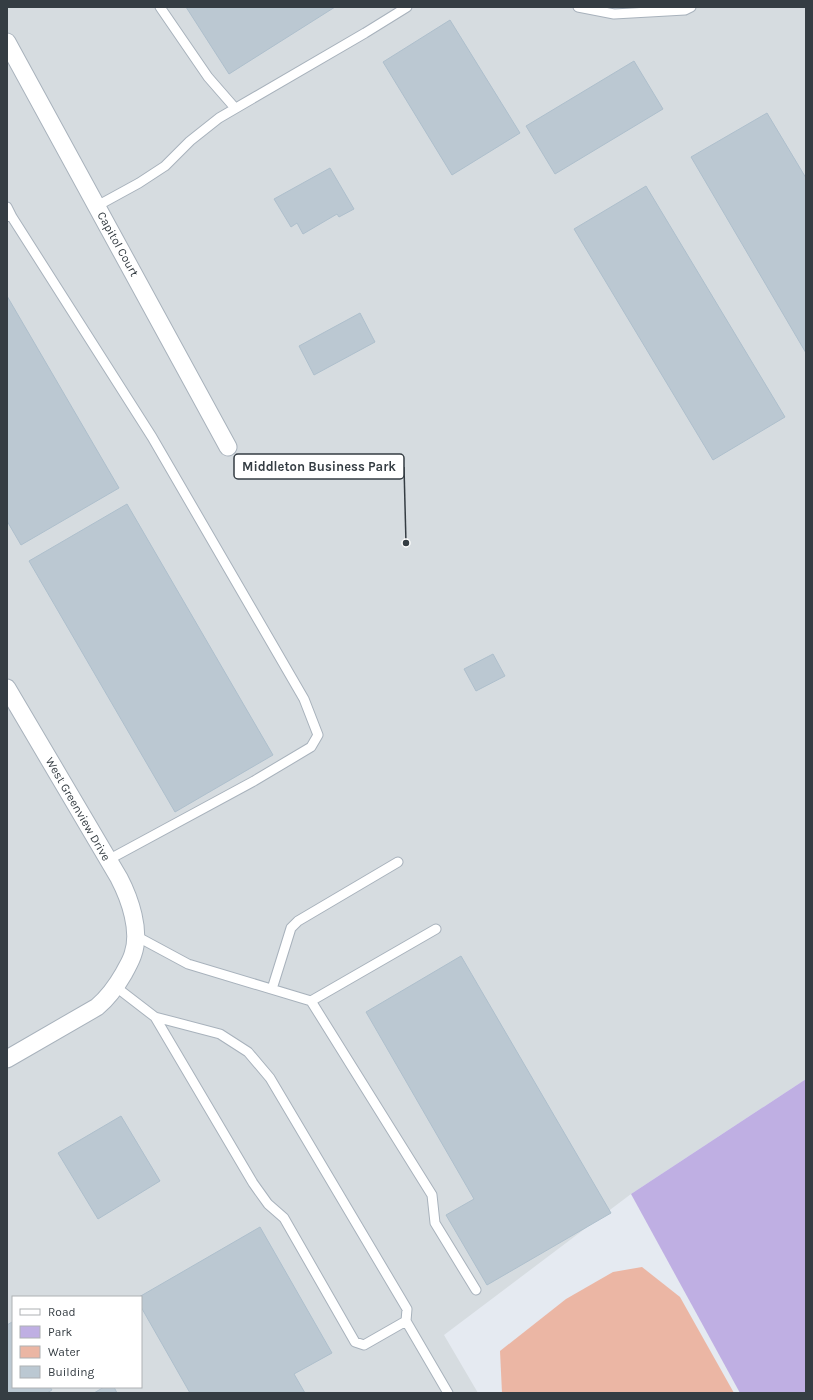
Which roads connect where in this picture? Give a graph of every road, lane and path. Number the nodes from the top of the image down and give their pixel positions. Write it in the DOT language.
graph roads {
  1 [pos="160,7"];
  2 [pos="407,7"];
  3 [pos="578,7"];
  4 [pos="691,7"];
  5 [pos="636,10"];
  6 [pos="7,42"];
  7 [pos="236,108"];
  8 [pos="96,206"];
  9 [pos="7,207"];
  10 [pos="10,216"];
  11 [pos="228,447"];
  12 [pos="7,688"];
  13 [pos="108,860"];
  14 [pos="398,862"];
  15 [pos="436,929"];
  16 [pos="136,936"];
  17 [pos="116,987"];
  18 [pos="272,989"];
  19 [pos="312,1001"];
  20 [pos="155,1017"];
  21 [pos="7,1059"];
  22 [pos="476,1290"];
  23 [pos="406,1321"];
  24 [pos="448,1393"];
  1 -- 7 [label="lane"];
  2 -- 7 [label="lane"];
  3 -- 5 [label="lane"];
  4 -- 5 [label="lane"];
  6 -- 8 [label="street, Capitol Court"];
  7 -- 8 [label="lane"];
  8 -- 11 [label="street, Capitol Court"];
  9 -- 10 [label="lane"];
  10 -- 13 [label="lane"];
  12 -- 13 [label="street, West Greenview Drive"];
  13 -- 16 [label="street, West Greenview Drive"];
  14 -- 18 [label="lane"];
  15 -- 19 [label="lane"];
  16 -- 17 [label="street, West Greenview Drive"];
  16 -- 18 [label="lane"];
  17 -- 20 [label="lane"];
  17 -- 21 [label="street, West Greenview Drive"];
  18 -- 19 [label="lane"];
  19 -- 22 [label="lane"];
  20 -- 23 [label="lane"];
  20 -- 23 [label="lane"];
  23 -- 24 [label="lane"];
}
